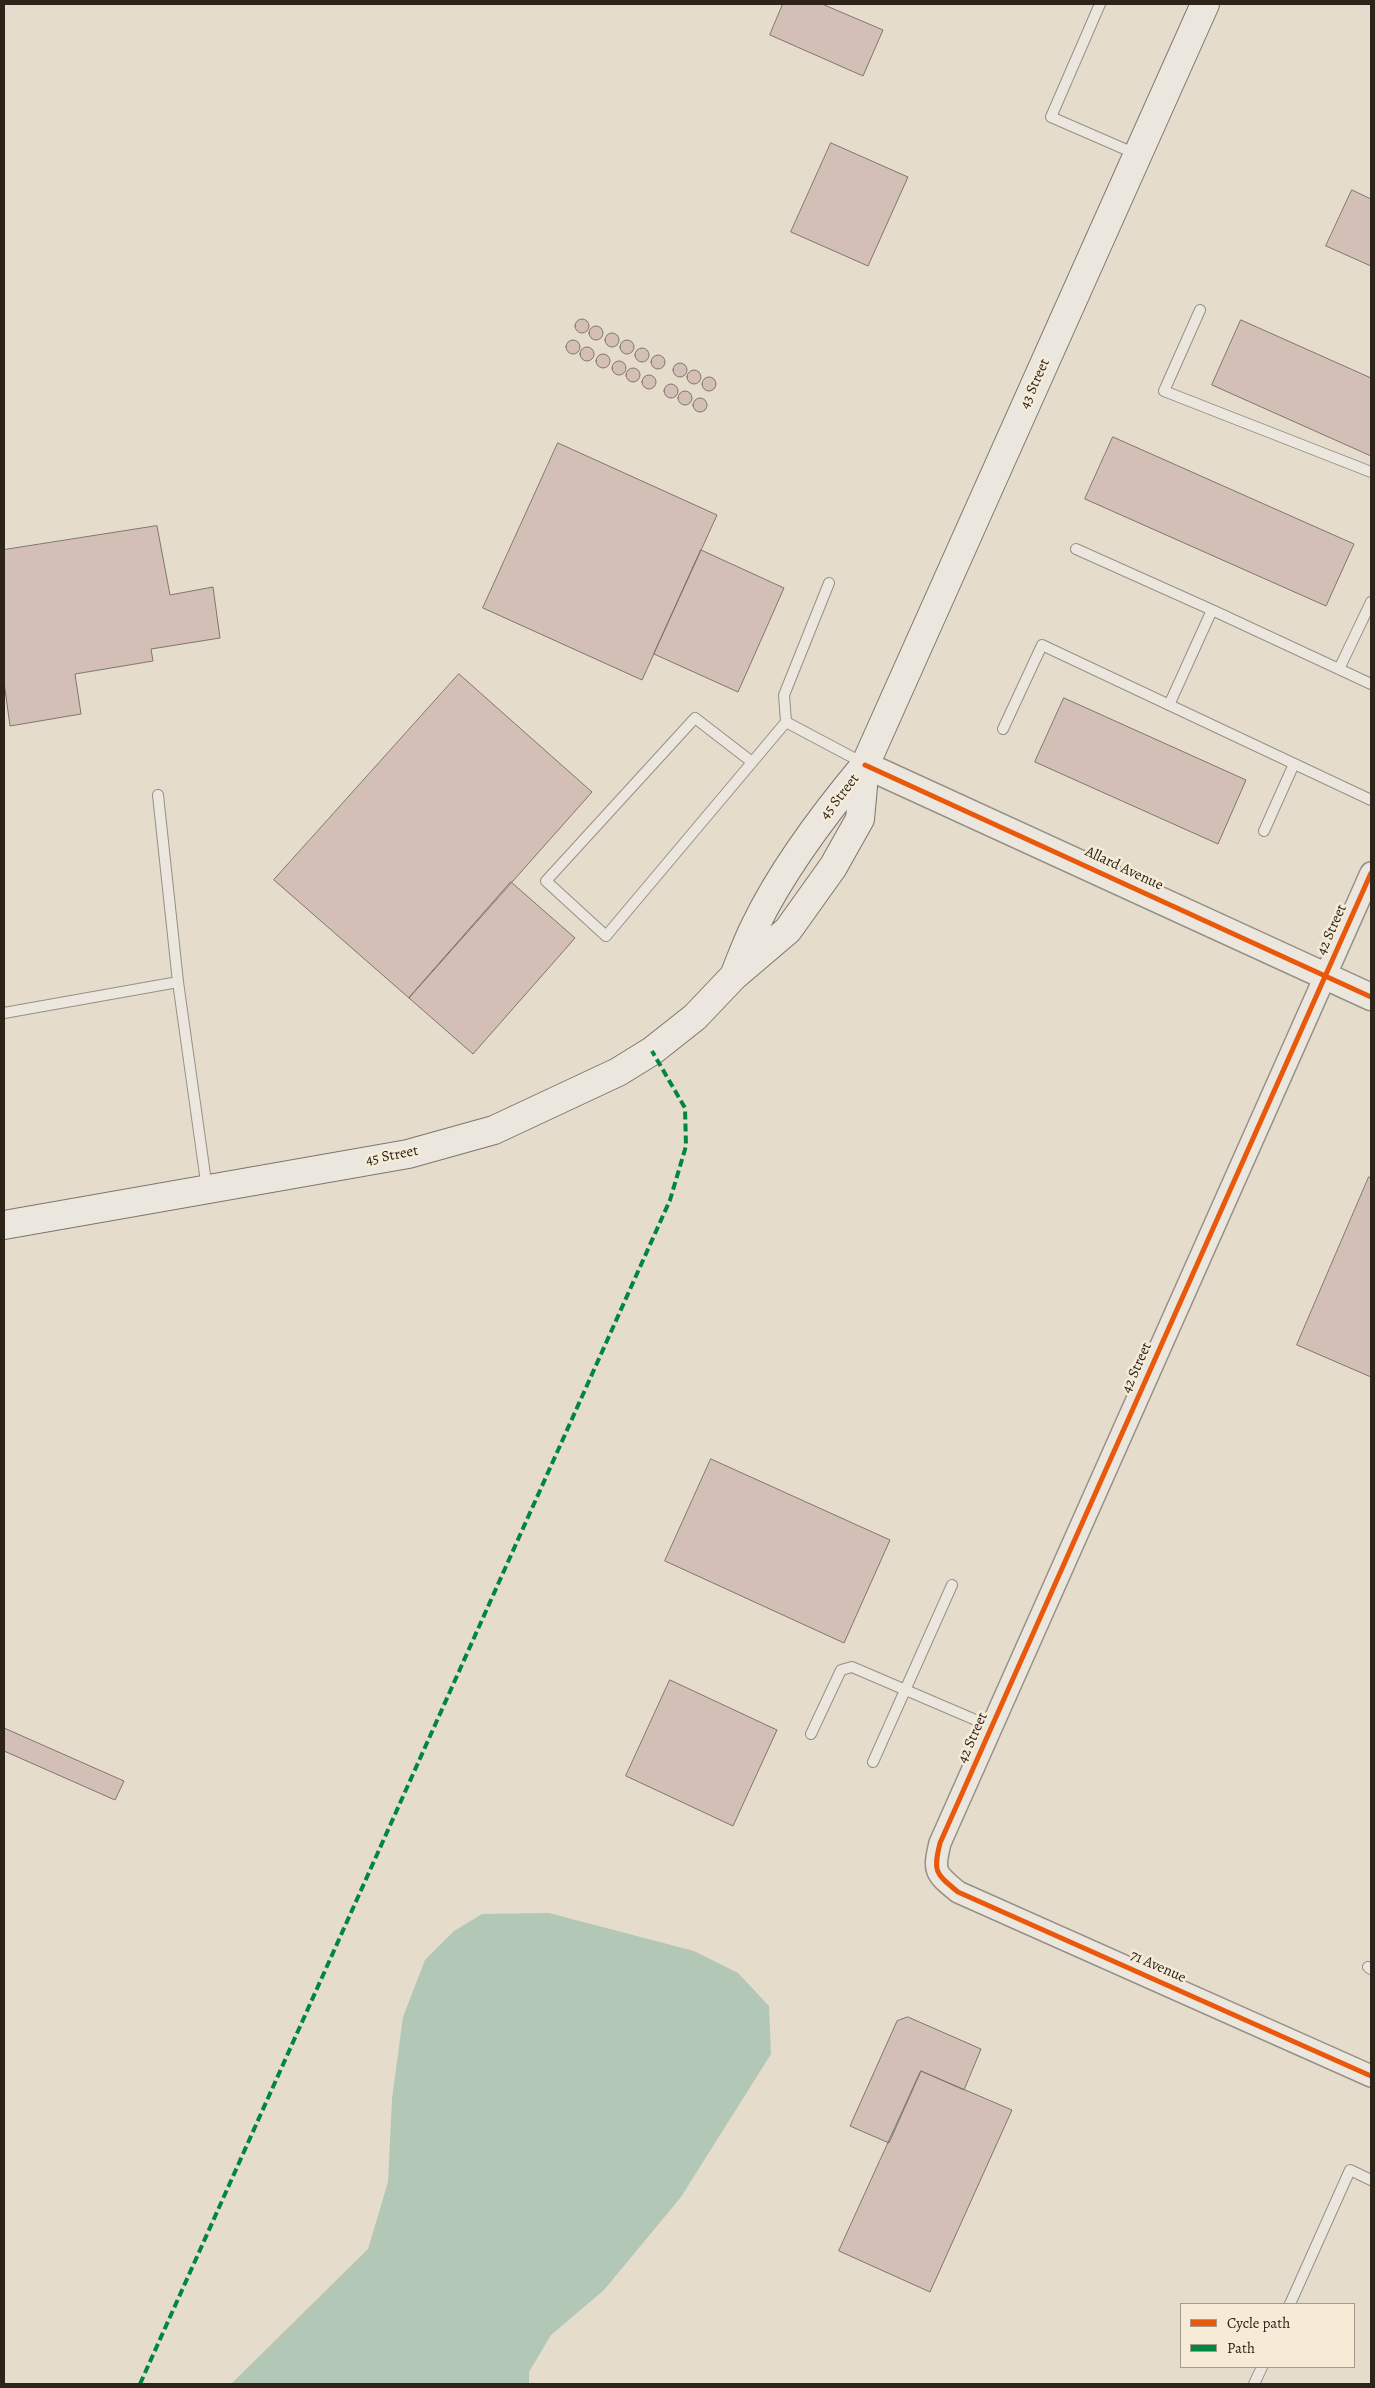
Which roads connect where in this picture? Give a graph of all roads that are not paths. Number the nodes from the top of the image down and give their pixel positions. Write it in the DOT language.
graph roads {
  1 [pos="1100,4"];
  2 [pos="1205,4"];
  3 [pos="1137,154"];
  4 [pos="1200,310"];
  5 [pos="1371,472"];
  6 [pos="1076,549"];
  7 [pos="829,583"];
  8 [pos="1371,602"];
  9 [pos="1212,610"];
  10 [pos="1339,669"];
  11 [pos="1371,684"];
  12 [pos="1169,705"];
  13 [pos="786,722"];
  14 [pos="1003,729"];
  15 [pos="752,762"];
  16 [pos="1294,764"];
  17 [pos="866,765"];
  18 [pos="158,795"];
  19 [pos="1371,800"];
  20 [pos="1264,831"];
  21 [pos="1371,873"];
  22 [pos="1326,975"];
  23 [pos="178,982"];
  24 [pos="1371,997"];
  25 [pos="4,1012"];
  26 [pos="207,1189"];
  27 [pos="4,1225"];
  28 [pos="952,1585"];
  29 [pos="905,1690"];
  30 [pos="992,1727"];
  31 [pos="811,1734"];
  32 [pos="873,1762"];
  33 [pos="938,1876"];
  34 [pos="1371,2076"];
  35 [pos="1371,2180"];
  36 [pos="1290,2303"];
  37 [pos="1262,2368"];
  38 [pos="1254,2384"];
  1 -- 3 [label="lane"];
  2 -- 3 [label="main road, 43 Street"];
  3 -- 17 [label="main road, 43 Street"];
  4 -- 5 [label="lane"];
  6 -- 9 [label="lane"];
  7 -- 13 [label="lane"];
  8 -- 10 [label="lane"];
  9 -- 10 [label="lane"];
  9 -- 12 [label="lane"];
  10 -- 11 [label="lane"];
  12 -- 14 [label="lane"];
  12 -- 16 [label="lane"];
  13 -- 15 [label="lane"];
  13 -- 17 [label="lane"];
  15 -- 15 [label="lane"];
  16 -- 19 [label="lane"];
  16 -- 20 [label="lane"];
  17 -- 22 [label="street, Allard Avenue"];
  17 -- 26 [label="main road, 45 Street"];
  18 -- 23 [label="lane"];
  21 -- 22 [label="street, 42 Street"];
  22 -- 24 [label="street, Allard Avenue"];
  22 -- 30 [label="street, 42 Street"];
  23 -- 25 [label="lane"];
  23 -- 26 [label="lane"];
  26 -- 27 [label="main road, 45 Street"];
  28 -- 29 [label="lane"];
  29 -- 30 [label="lane"];
  29 -- 31 [label="lane"];
  29 -- 32 [label="lane"];
  30 -- 33 [label="street, 42 Street"];
  33 -- 34 [label="street, 71 Avenue"];
  35 -- 36 [label="lane"];
  37 -- 38 [label="lane"];
}
